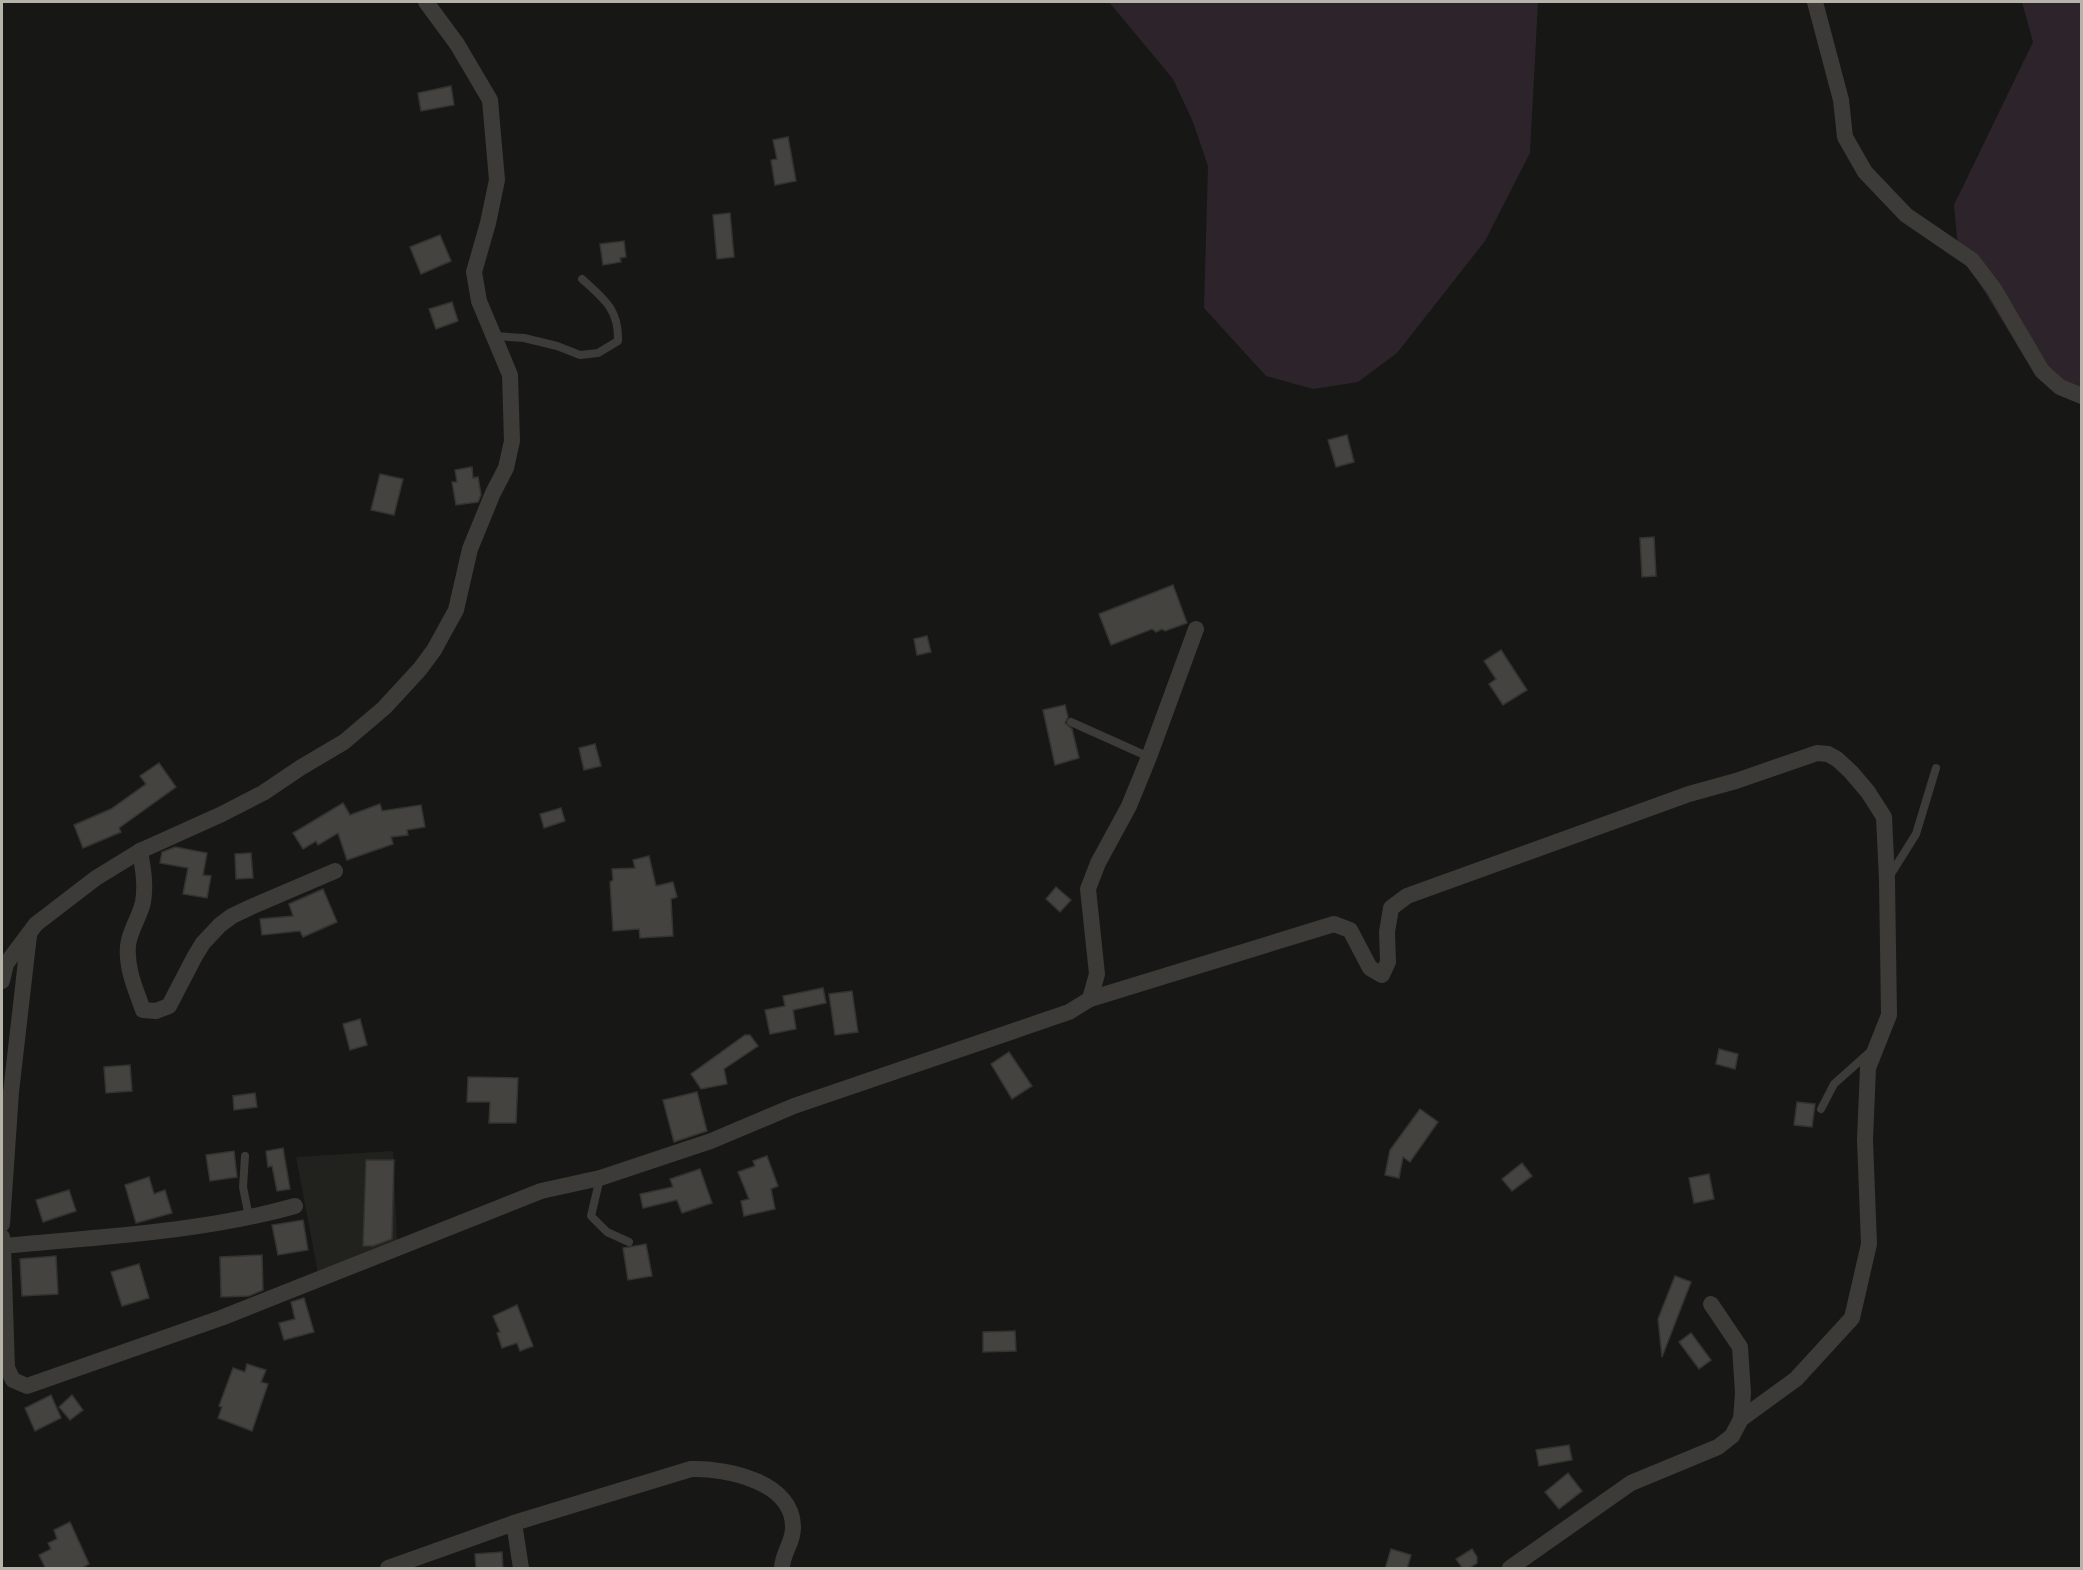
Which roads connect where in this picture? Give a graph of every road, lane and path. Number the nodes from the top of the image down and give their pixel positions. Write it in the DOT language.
graph roads {
  1 [pos="426,2"];
  2 [pos="1815,2"];
  3 [pos="582,279"];
  4 [pos="495,336"];
  5 [pos="2082,396"];
  6 [pos="1196,629"];
  7 [pos="1071,722"];
  8 [pos="1149,757"];
  9 [pos="1936,768"];
  10 [pos="140,851"];
  11 [pos="335,871"];
  12 [pos="1887,880"];
  13 [pos="29,934"];
  14 [pos="2,981"];
  15 [pos="1090,999"];
  16 [pos="1876,1047"];
  17 [pos="1821,1109"];
  18 [pos="245,1156"];
  19 [pos="3,1172"];
  20 [pos="600,1178"];
  21 [pos="295,1206"];
  22 [pos="249,1217"];
  23 [pos="2,1224"];
  24 [pos="2,1241"];
  25 [pos="629,1242"];
  26 [pos="1711,1304"];
  27 [pos="1741,1419"];
  28 [pos="514,1523"];
  29 [pos="388,1569"];
  30 [pos="521,1569"];
  31 [pos="782,1569"];
  32 [pos="1510,1569"];
  1 -- 4 [label="street"];
  2 -- 5 [label="street"];
  3 -- 4 [label="lane"];
  4 -- 10 [label="street"];
  6 -- 8 [label="street"];
  7 -- 8 [label="lane"];
  8 -- 15 [label="street"];
  9 -- 12 [label="lane"];
  10 -- 11 [label="street"];
  10 -- 13 [label="street"];
  12 -- 15 [label="street"];
  12 -- 16 [label="street"];
  13 -- 14 [label="street"];
  13 -- 19 [label="street"];
  15 -- 20 [label="street"];
  16 -- 17 [label="lane"];
  16 -- 27 [label="street"];
  18 -- 22 [label="lane"];
  19 -- 23 [label="street"];
  20 -- 24 [label="street"];
  20 -- 25 [label="lane"];
  21 -- 22 [label="street"];
  22 -- 24 [label="street"];
  26 -- 27 [label="street"];
  27 -- 32 [label="street"];
  28 -- 29 [label="street"];
  28 -- 30 [label="street"];
  28 -- 31 [label="street"];
}
